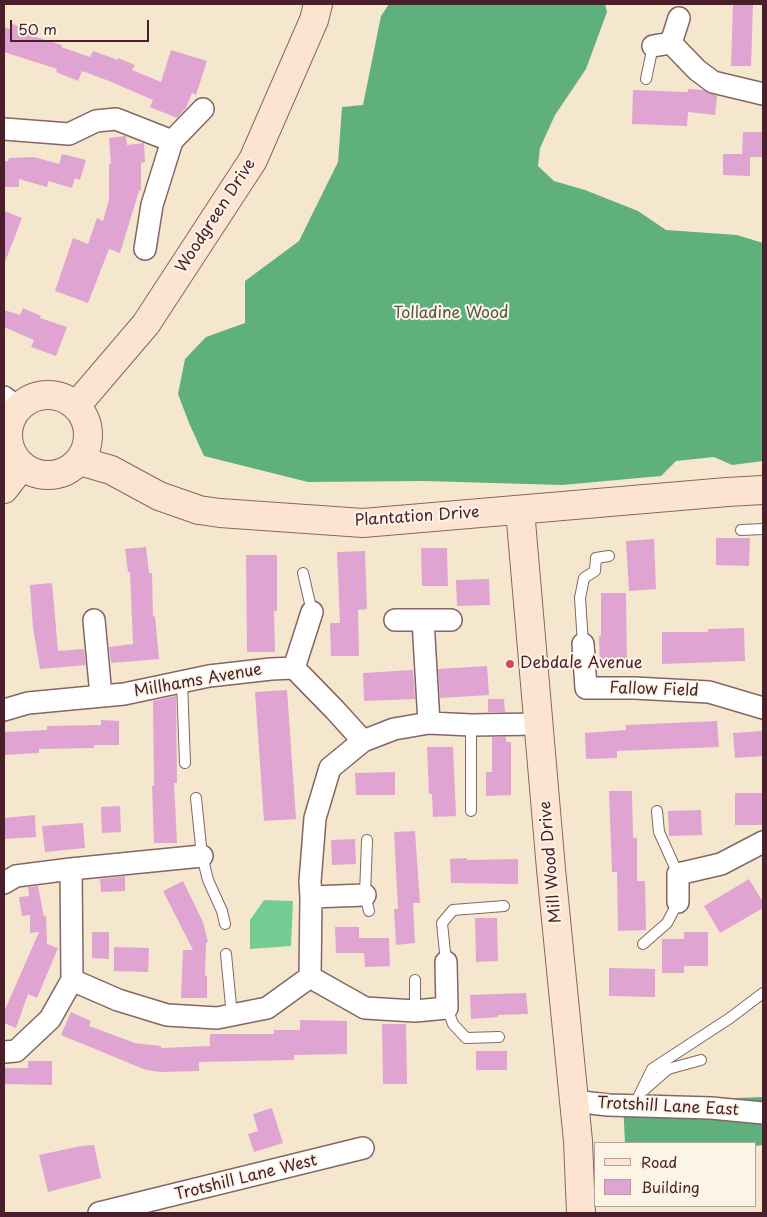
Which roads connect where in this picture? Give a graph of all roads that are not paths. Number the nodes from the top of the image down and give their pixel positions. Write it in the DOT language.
graph roads {
  1 [pos="318,4"];
  2 [pos="679,18"];
  3 [pos="662,45"];
  4 [pos="646,79"];
  5 [pos="763,94"];
  6 [pos="204,109"];
  7 [pos="4,128"];
  8 [pos="172,141"];
  9 [pos="145,249"];
  10 [pos="11,402"];
  11 [pos="76,406"];
  12 [pos="80,460"];
  13 [pos="21,467"];
  14 [pos="4,489"];
  15 [pos="763,490"];
  16 [pos="520,510"];
  17 [pos="763,529"];
  18 [pos="741,530"];
  19 [pos="609,556"];
  20 [pos="303,573"];
  21 [pos="312,612"];
  22 [pos="94,620"];
  23 [pos="395,620"];
  24 [pos="423,620"];
  25 [pos="450,620"];
  26 [pos="583,644"];
  27 [pos="294,668"];
  28 [pos="182,682"];
  29 [pos="101,696"];
  30 [pos="763,708"];
  31 [pos="4,710"];
  32 [pos="429,723"];
  33 [pos="539,724"];
  34 [pos="470,725"];
  35 [pos="363,741"];
  36 [pos="185,763"];
  37 [pos="196,798"];
  38 [pos="657,810"];
  39 [pos="471,811"];
  40 [pos="367,840"];
  41 [pos="763,842"];
  42 [pos="202,856"];
  43 [pos="71,869"];
  44 [pos="678,874"];
  45 [pos="4,883"];
  46 [pos="311,897"];
  47 [pos="678,902"];
  48 [pos="367,903"];
  49 [pos="504,906"];
  50 [pos="225,924"];
  51 [pos="644,944"];
  52 [pos="226,954"];
  53 [pos="446,962"];
  54 [pos="310,977"];
  55 [pos="72,980"];
  56 [pos="414,980"];
  57 [pos="763,993"];
  58 [pos="447,1008"];
  59 [pos="414,1011"];
  60 [pos="232,1016"];
  61 [pos="499,1037"];
  62 [pos="4,1052"];
  63 [pos="701,1060"];
  64 [pos="637,1100"];
  65 [pos="573,1101"];
  66 [pos="763,1113"];
  67 [pos="363,1148"];
  68 [pos="99,1213"];
  69 [pos="582,1213"];
  1 -- 11 [label="street, Woodgreen Drive"];
  2 -- 3 [label="street"];
  3 -- 4 [label="lane"];
  3 -- 5 [label="street"];
  6 -- 8 [label="street"];
  7 -- 8 [label="street"];
  8 -- 9 [label="street"];
  10 -- 11 [label="street"];
  10 -- 13 [label="street"];
  11 -- 12 [label="street"];
  12 -- 13 [label="street"];
  12 -- 16 [label="street, Plantation Drive"];
  13 -- 14 [label="street"];
  15 -- 16 [label="street, Plantation Drive"];
  16 -- 33 [label="street, Mill Wood Drive"];
  17 -- 18 [label="lane"];
  19 -- 26 [label="lane"];
  20 -- 21 [label="lane"];
  21 -- 27 [label="street"];
  22 -- 29 [label="street"];
  23 -- 24 [label="street"];
  24 -- 25 [label="street"];
  24 -- 32 [label="street"];
  26 -- 30 [label="street, Fallow Field"];
  27 -- 28 [label="street, Millhams Avenue"];
  27 -- 35 [label="street"];
  28 -- 29 [label="street, Millhams Avenue"];
  28 -- 36 [label="lane"];
  29 -- 31 [label="street, Millhams Avenue"];
  32 -- 34 [label="street"];
  32 -- 35 [label="street"];
  33 -- 34 [label="street"];
  33 -- 65 [label="street, Mill Wood Drive"];
  34 -- 39 [label="lane"];
  35 -- 46 [label="street"];
  37 -- 42 [label="lane"];
  38 -- 44 [label="lane"];
  40 -- 48 [label="lane"];
  41 -- 44 [label="street"];
  42 -- 43 [label="street"];
  42 -- 50 [label="lane"];
  43 -- 45 [label="street"];
  43 -- 55 [label="street"];
  44 -- 47 [label="street"];
  46 -- 48 [label="street"];
  46 -- 54 [label="street"];
  47 -- 51 [label="lane"];
  49 -- 53 [label="lane"];
  52 -- 60 [label="lane"];
  53 -- 58 [label="street"];
  54 -- 59 [label="street"];
  54 -- 60 [label="street"];
  55 -- 60 [label="street"];
  55 -- 62 [label="street"];
  56 -- 59 [label="lane"];
  57 -- 64 [label="lane"];
  58 -- 59 [label="street"];
  58 -- 61 [label="lane"];
  63 -- 64 [label="lane"];
  64 -- 65 [label="street, Trotshill Lane East"];
  64 -- 66 [label="street, Trotshill Lane East"];
  65 -- 69 [label="street, Mill Wood Drive"];
  67 -- 68 [label="street, Trotshill Lane West"];
}
